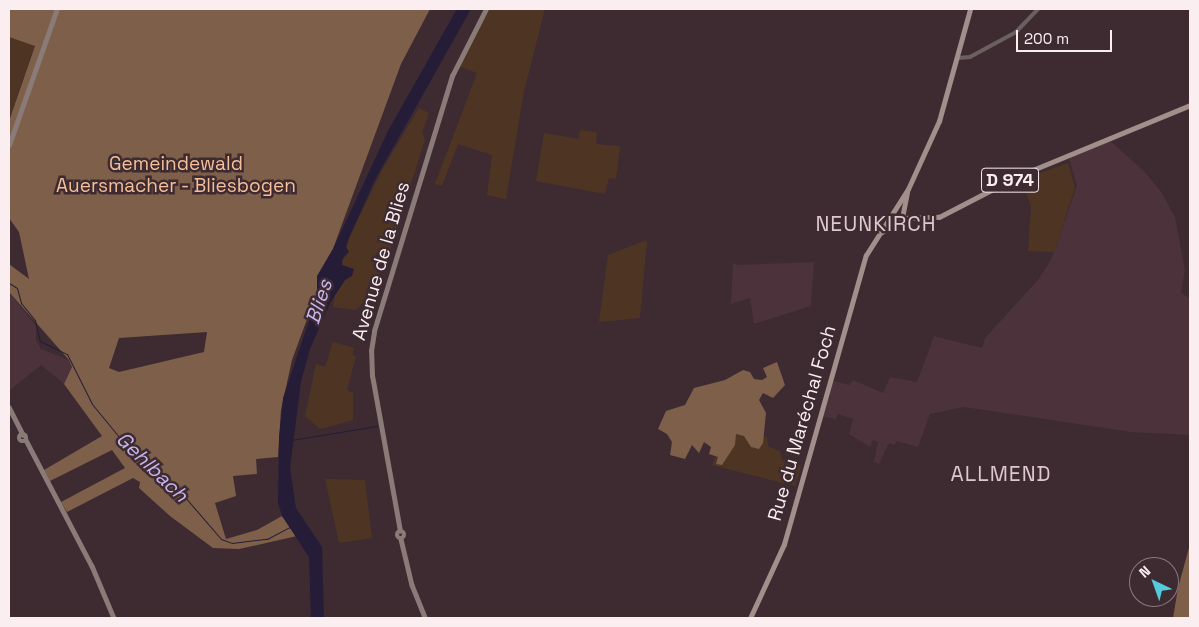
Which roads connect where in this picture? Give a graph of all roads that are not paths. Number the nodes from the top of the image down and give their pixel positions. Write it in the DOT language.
graph roads {
  1 [pos="57,9"];
  2 [pos="486,9"];
  3 [pos="970,9"];
  4 [pos="1038,9"];
  5 [pos="958,58"];
  6 [pos="1190,105"];
  7 [pos="9,145"];
  8 [pos="900,213"];
  9 [pos="880,234"];
  10 [pos="9,407"];
  11 [pos="114,618"];
  12 [pos="425,618"];
  13 [pos="750,618"];
  1 -- 7 [label="main road"];
  2 -- 12 [label="main road, Avenue de la Blies"];
  3 -- 5 [label="main road"];
  4 -- 5 [label="street"];
  5 -- 8 [label="main road"];
  6 -- 8 [label="main road, D 974"];
  8 -- 9 [label="main road, Rue du Maréchal Foch"];
  8 -- 9 [label="main road, Rue du Maréchal Foch"];
  9 -- 13 [label="main road, Rue du Maréchal Foch"];
  10 -- 11 [label="main road"];
}
